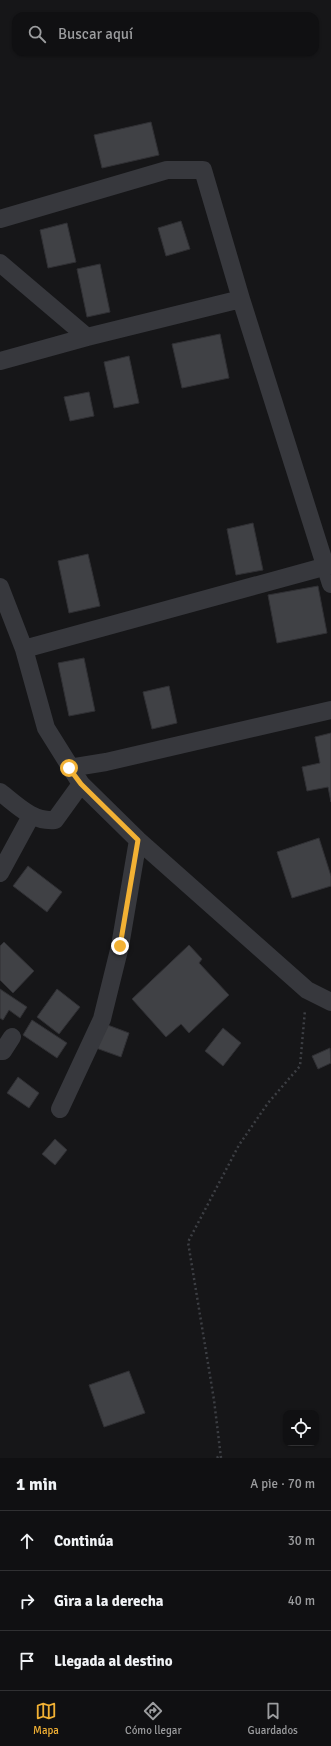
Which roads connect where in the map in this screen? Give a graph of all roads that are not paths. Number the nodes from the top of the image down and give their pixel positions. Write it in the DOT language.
graph roads {
  1 [pos="0,220"];
  2 [pos="0,263"];
  3 [pos="241,299"];
  4 [pos="87,337"];
  5 [pos="0,361"];
  6 [pos="327,566"];
  7 [pos="331,584"];
  8 [pos="0,587"];
  9 [pos="24,648"];
  10 [pos="331,710"];
  11 [pos="69,768"];
  12 [pos="81,784"];
  13 [pos="0,792"];
  14 [pos="31,816"];
  15 [pos="138,840"];
  16 [pos="0,873"];
  17 [pos="331,1002"];
  18 [pos="12,1037"];
  19 [pos="0,1051"];
  20 [pos="60,1109"];
  1 -- 3 [label="street"];
  2 -- 4 [label="street"];
  3 -- 4 [label="street"];
  3 -- 6 [label="street"];
  4 -- 5 [label="street"];
  6 -- 7 [label="street"];
  6 -- 9 [label="street"];
  8 -- 9 [label="street"];
  9 -- 11 [label="street"];
  10 -- 11 [label="street"];
  11 -- 12 [label="street"];
  12 -- 14 [label="street"];
  12 -- 15 [label="street"];
  13 -- 14 [label="street"];
  14 -- 16 [label="street"];
  15 -- 17 [label="street"];
  15 -- 20 [label="street"];
  18 -- 19 [label="street"];
}
